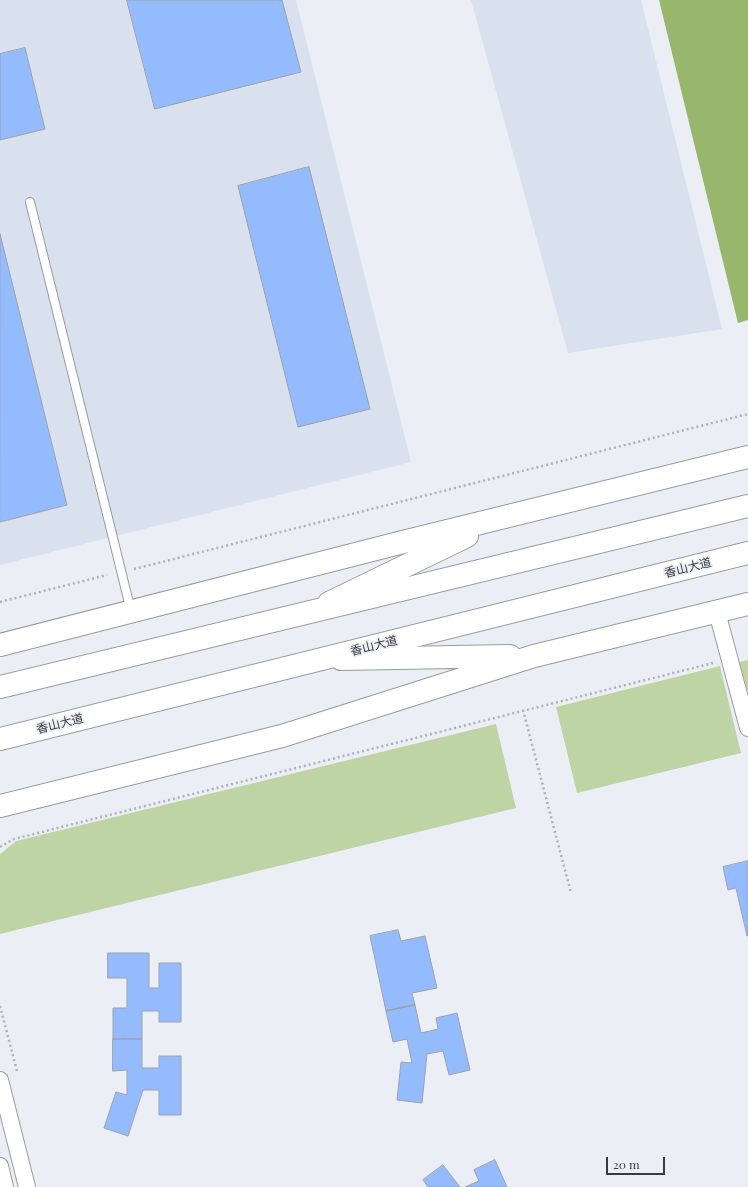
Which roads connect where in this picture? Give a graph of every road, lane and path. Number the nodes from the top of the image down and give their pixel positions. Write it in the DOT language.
graph roads {
  1 [pos="30,202"];
  2 [pos="748,414"];
  3 [pos="748,457"];
  4 [pos="748,506"];
  5 [pos="506,517"];
  6 [pos="748,553"];
  7 [pos="122,572"];
  8 [pos="0,602"];
  9 [pos="748,604"];
  10 [pos="312,611"];
  11 [pos="131,612"];
  12 [pos="717,612"];
  13 [pos="0,645"];
  14 [pos="534,656"];
  15 [pos="322,659"];
  16 [pos="730,659"];
  17 [pos="0,686"];
  18 [pos="523,710"];
  19 [pos="748,728"];
  20 [pos="0,739"];
  21 [pos="0,806"];
  22 [pos="0,847"];
  23 [pos="571,893"];
  24 [pos="0,1080"];
  25 [pos="0,1166"];
  26 [pos="5,1187"];
  27 [pos="27,1187"];
  1 -- 7 [label="lane"];
  2 -- 7 [label="path"];
  3 -- 5 [label="main road"];
  4 -- 10 [label="main road"];
  5 -- 10 [label="main road"];
  5 -- 11 [label="main road"];
  6 -- 15 [label="main road, 香山大道"];
  7 -- 8 [label="path"];
  7 -- 11 [label="lane"];
  9 -- 12 [label="main road"];
  10 -- 17 [label="main road"];
  11 -- 13 [label="main road"];
  12 -- 14 [label="main road"];
  12 -- 16 [label="street"];
  14 -- 15 [label="main road"];
  14 -- 21 [label="main road"];
  15 -- 20 [label="main road, 香山大道"];
  16 -- 18 [label="path"];
  16 -- 19 [label="street"];
  18 -- 22 [label="path"];
  18 -- 23 [label="path"];
  24 -- 27 [label="street"];
  25 -- 26 [label="street"];
}
